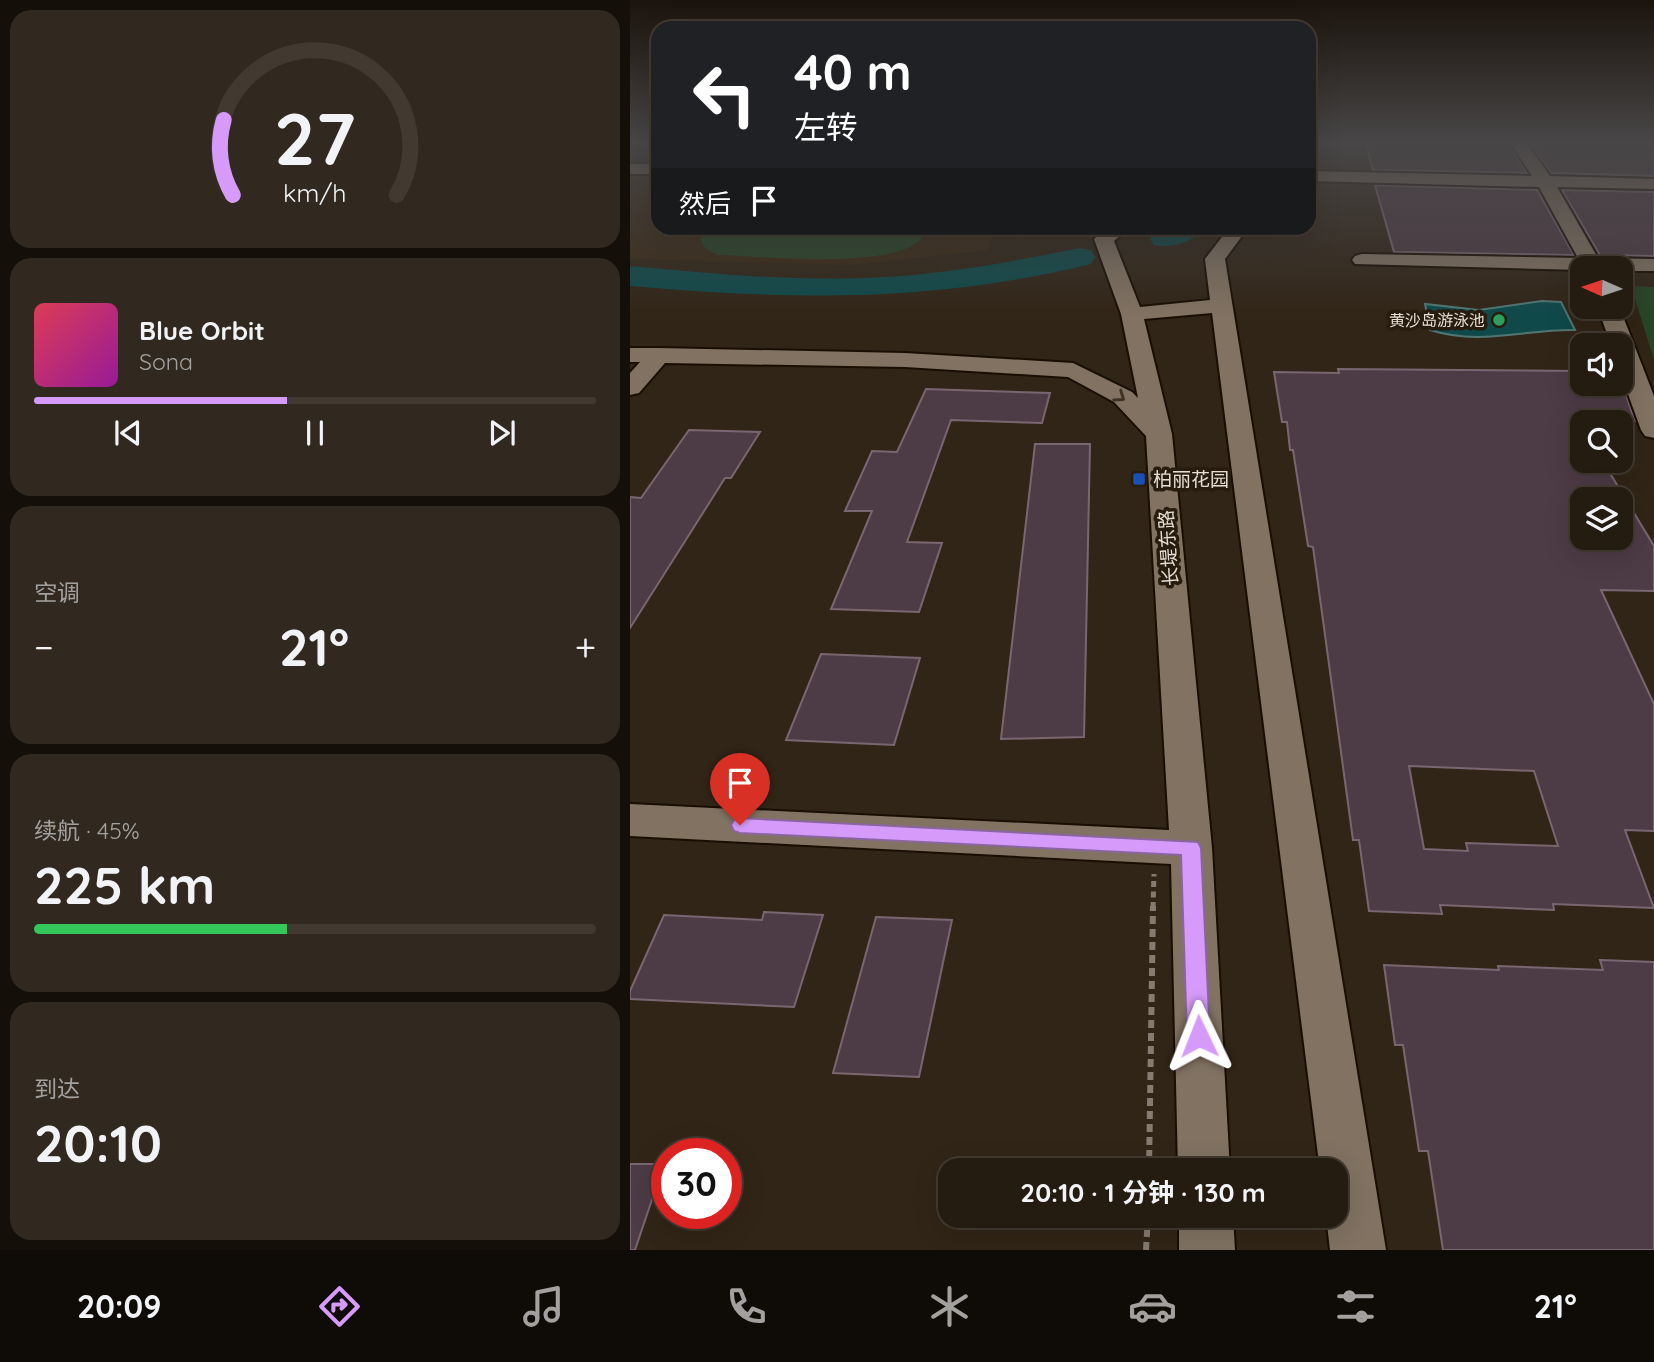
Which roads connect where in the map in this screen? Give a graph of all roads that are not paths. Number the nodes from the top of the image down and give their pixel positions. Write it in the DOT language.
graph roads {
  1 [pos="1555,199"];
  2 [pos="1109,235"];
  3 [pos="1233,235"];
  4 [pos="1587,256"];
  5 [pos="1362,260"];
  6 [pos="1570,265"];
  7 [pos="1633,265"];
  8 [pos="1654,265"];
  9 [pos="1221,305"];
  10 [pos="1132,314"];
  11 [pos="1613,319"];
  12 [pos="630,355"];
  13 [pos="659,355"];
  14 [pos="1073,370"];
  15 [pos="1144,370"];
  16 [pos="630,388"];
  17 [pos="1654,430"];
  18 [pos="1159,434"];
  19 [pos="630,820"];
  20 [pos="1173,847"];
  21 [pos="1203,1158"];
  22 [pos="1206,1228"];
  23 [pos="1207,1250"];
  24 [pos="1358,1250"];
  1 -- 4 [label="street"];
  2 -- 10 [label="street, 长堤东路"];
  3 -- 9 [label="street"];
  5 -- 6 [label="street"];
  7 -- 8 [label="street"];
  9 -- 10 [label="street"];
  9 -- 24 [label="street"];
  10 -- 15 [label="street, 长堤东路"];
  11 -- 17 [label="street"];
  12 -- 13 [label="street"];
  13 -- 14 [label="street"];
  13 -- 16 [label="street"];
  14 -- 15 [label="street"];
  14 -- 18 [label="street, one-way"];
  15 -- 18 [label="street, 长堤东路"];
  18 -- 20 [label="street, 长堤东路"];
  19 -- 20 [label="street"];
  20 -- 21 [label="street, 长堤东路"];
  22 -- 23 [label="street"];
}
